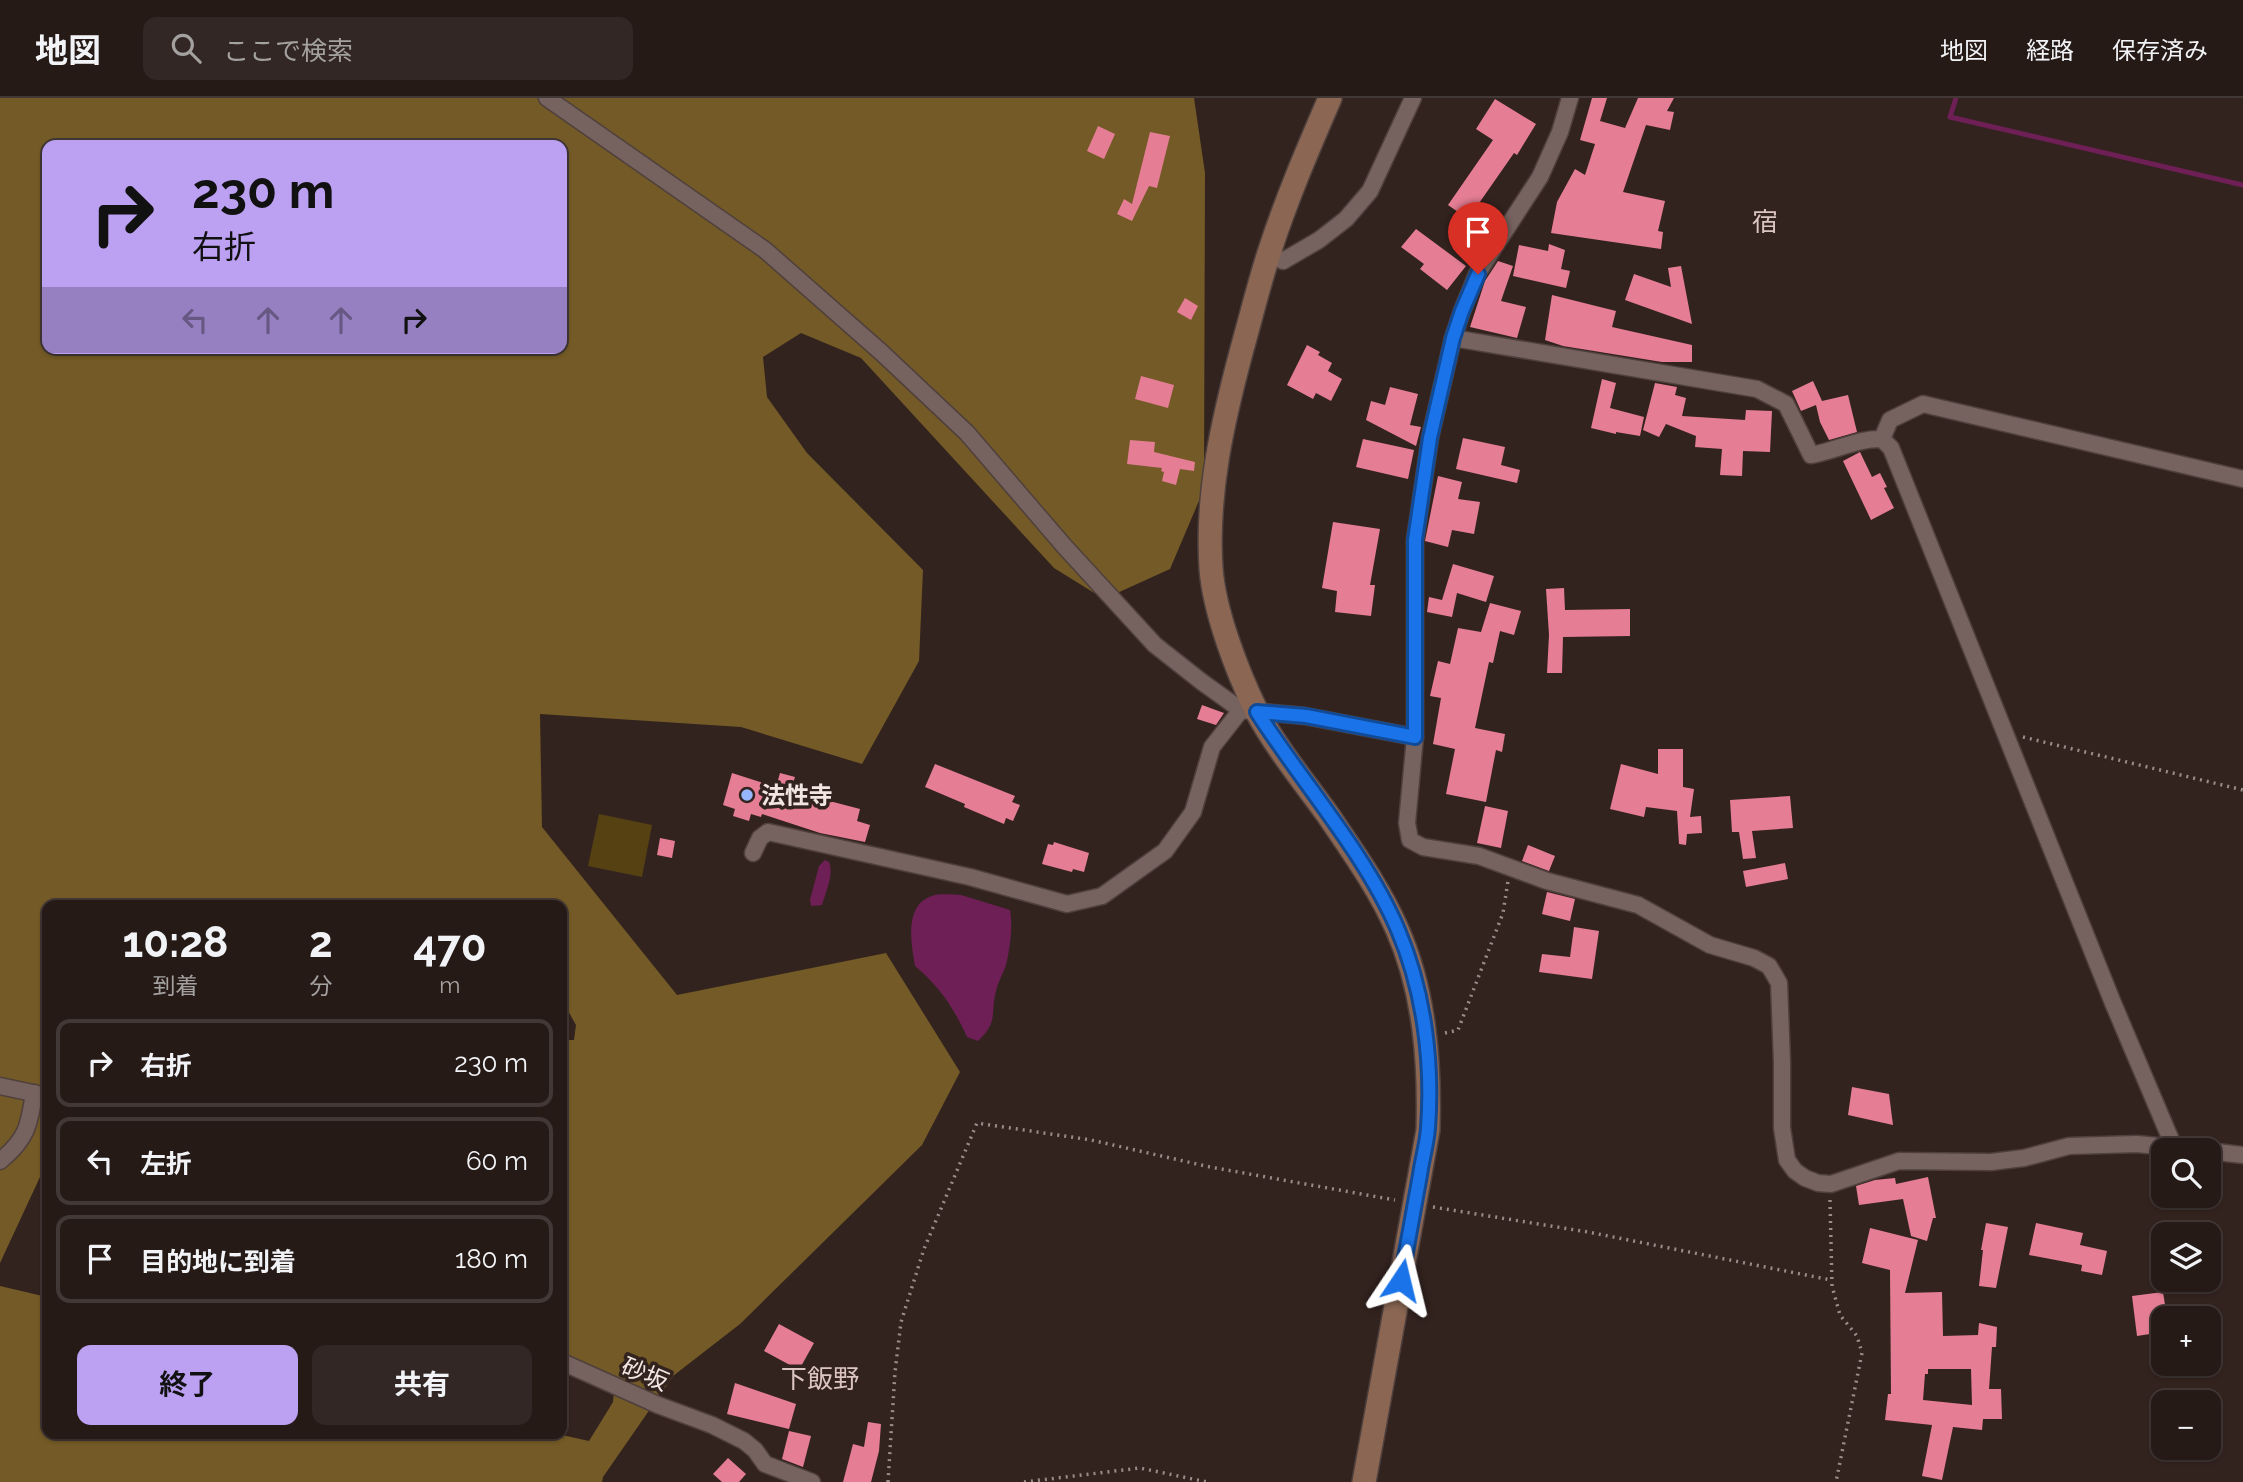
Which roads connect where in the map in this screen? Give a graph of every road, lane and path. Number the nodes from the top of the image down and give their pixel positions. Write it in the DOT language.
graph roads {
  1 [pos="547,98"];
  2 [pos="1330,98"];
  3 [pos="1413,98"];
  4 [pos="1570,98"];
  5 [pos="1269,253"];
  6 [pos="1453,338"];
  7 [pos="1882,439"];
  8 [pos="2243,479"];
  9 [pos="1249,711"];
  10 [pos="2004,731"];
  11 [pos="1415,737"];
  12 [pos="2243,790"];
  13 [pos="753,853"];
  14 [pos="1509,869"];
  15 [pos="1426,1037"];
  16 [pos="0,1086"];
  17 [pos="41,1095"];
  18 [pos="2170,1138"];
  19 [pos="2151,1145"];
  20 [pos="2221,1152"];
  21 [pos="2243,1155"];
  22 [pos="0,1161"];
  23 [pos="1831,1184"];
  24 [pos="1415,1204"];
  25 [pos="1831,1280"];
  26 [pos="567,1364"];
  27 [pos="812,1482"];
  28 [pos="888,1482"];
  29 [pos="1024,1482"];
  30 [pos="1207,1482"];
  31 [pos="1364,1482"];
  32 [pos="1836,1482"];
  1 -- 9 [label="street"];
  2 -- 5 [label="street"];
  3 -- 5 [label="street"];
  4 -- 6 [label="street"];
  5 -- 9 [label="street"];
  6 -- 7 [label="street"];
  6 -- 11 [label="street"];
  7 -- 8 [label="street"];
  7 -- 10 [label="street"];
  9 -- 11 [label="street"];
  9 -- 13 [label="street"];
  9 -- 15 [label="street"];
  10 -- 12 [label="path"];
  10 -- 18 [label="street"];
  11 -- 14 [label="street"];
  14 -- 15 [label="path"];
  14 -- 23 [label="street"];
  15 -- 24 [label="street"];
  16 -- 17 [label="street"];
  17 -- 22 [label="street"];
  19 -- 23 [label="street"];
  20 -- 21 [label="street"];
  23 -- 25 [label="path"];
  24 -- 25 [label="path"];
  24 -- 28 [label="path"];
  24 -- 31 [label="street"];
  25 -- 32 [label="path"];
  26 -- 27 [label="street, 砂坂"];
  29 -- 30 [label="path"];
}
